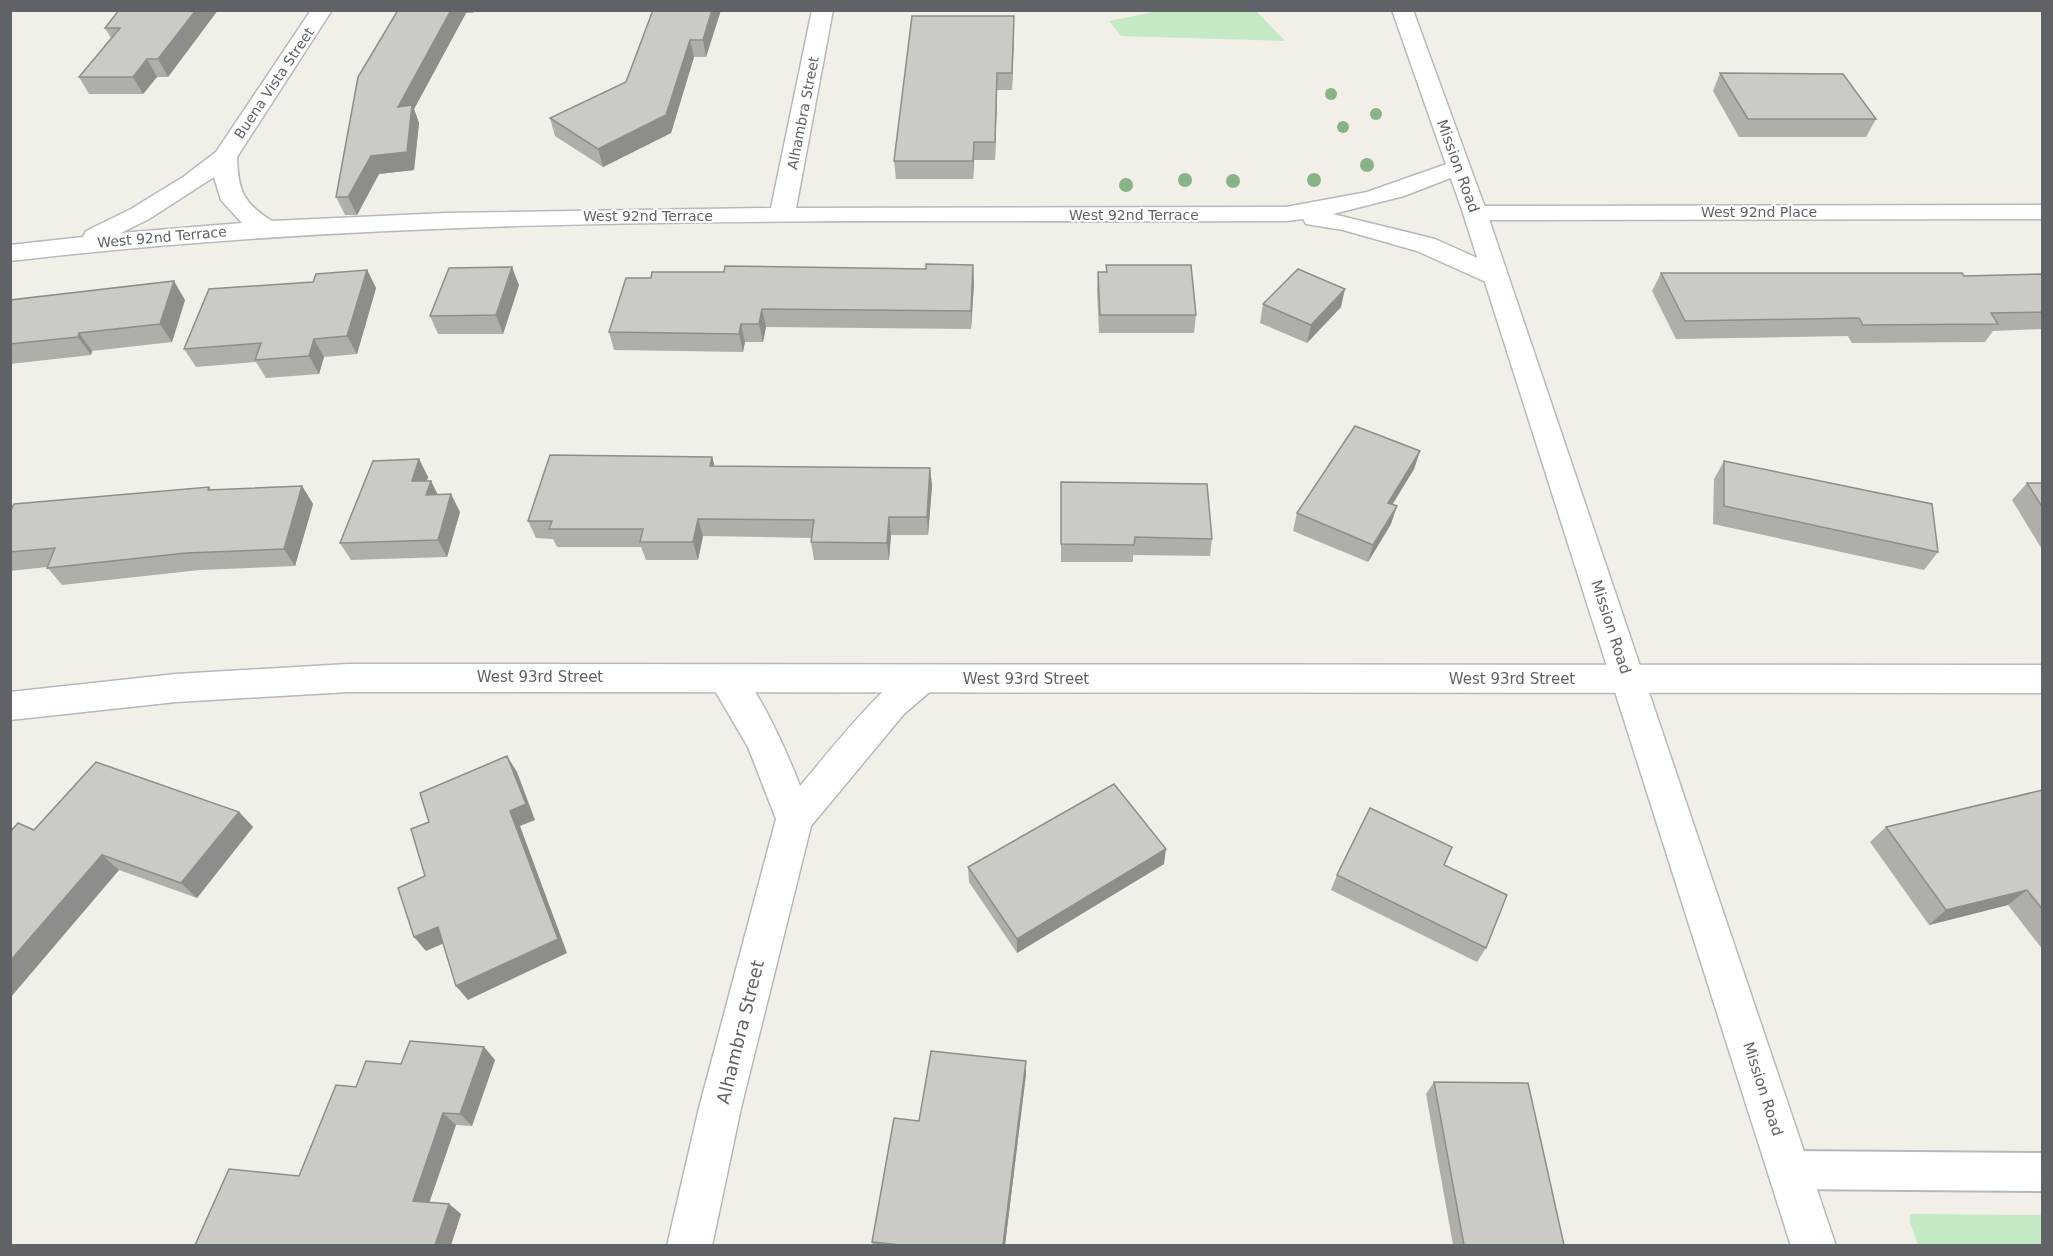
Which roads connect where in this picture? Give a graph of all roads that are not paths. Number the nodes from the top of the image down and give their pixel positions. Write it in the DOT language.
graph roads {
  1 [pos="322,10"];
  2 [pos="823,10"];
  3 [pos="1402,10"];
  4 [pos="225,157"];
  5 [pos="1458,167"];
  6 [pos="2043,212"];
  7 [pos="1474,213"];
  8 [pos="1286,214"];
  9 [pos="782,215"];
  10 [pos="266,228"];
  11 [pos="77,245"];
  12 [pos="10,253"];
  13 [pos="1495,276"];
  14 [pos="725,678"];
  15 [pos="1629,678"];
  16 [pos="2043,678"];
  17 [pos="921,679"];
  18 [pos="11,706"];
  19 [pos="794,819"];
  20 [pos="1789,1170"];
  21 [pos="2043,1172"];
  22 [pos="689,1245"];
  23 [pos="1814,1245"];
  1 -- 4 [label="street, Buena Vista Street"];
  2 -- 9 [label="street, Alhambra Street"];
  3 -- 5 [label="street, Mission Road"];
  4 -- 10 [label="street"];
  4 -- 11 [label="street, Buena Vista Street"];
  5 -- 7 [label="street, Mission Road"];
  5 -- 8 [label="street, West 92nd Terrace"];
  6 -- 7 [label="street, West 92nd Place"];
  7 -- 13 [label="street, Mission Road"];
  8 -- 9 [label="street, West 92nd Terrace"];
  8 -- 13 [label="street, West 92nd Terrace"];
  9 -- 10 [label="street, West 92nd Terrace"];
  10 -- 11 [label="street, West 92nd Terrace"];
  11 -- 12 [label="street, West 92nd Terrace"];
  13 -- 15 [label="street, Mission Road"];
  14 -- 17 [label="street, West 93rd Street"];
  14 -- 18 [label="street, West 93rd Street"];
  14 -- 19 [label="street"];
  15 -- 16 [label="street, West 93rd Street"];
  15 -- 17 [label="street, West 93rd Street"];
  15 -- 20 [label="street, Mission Road"];
  17 -- 19 [label="street, Alhambra Street"];
  19 -- 22 [label="street, Alhambra Street"];
  20 -- 21 [label="lane"];
  20 -- 23 [label="street, Mission Road"];
}
